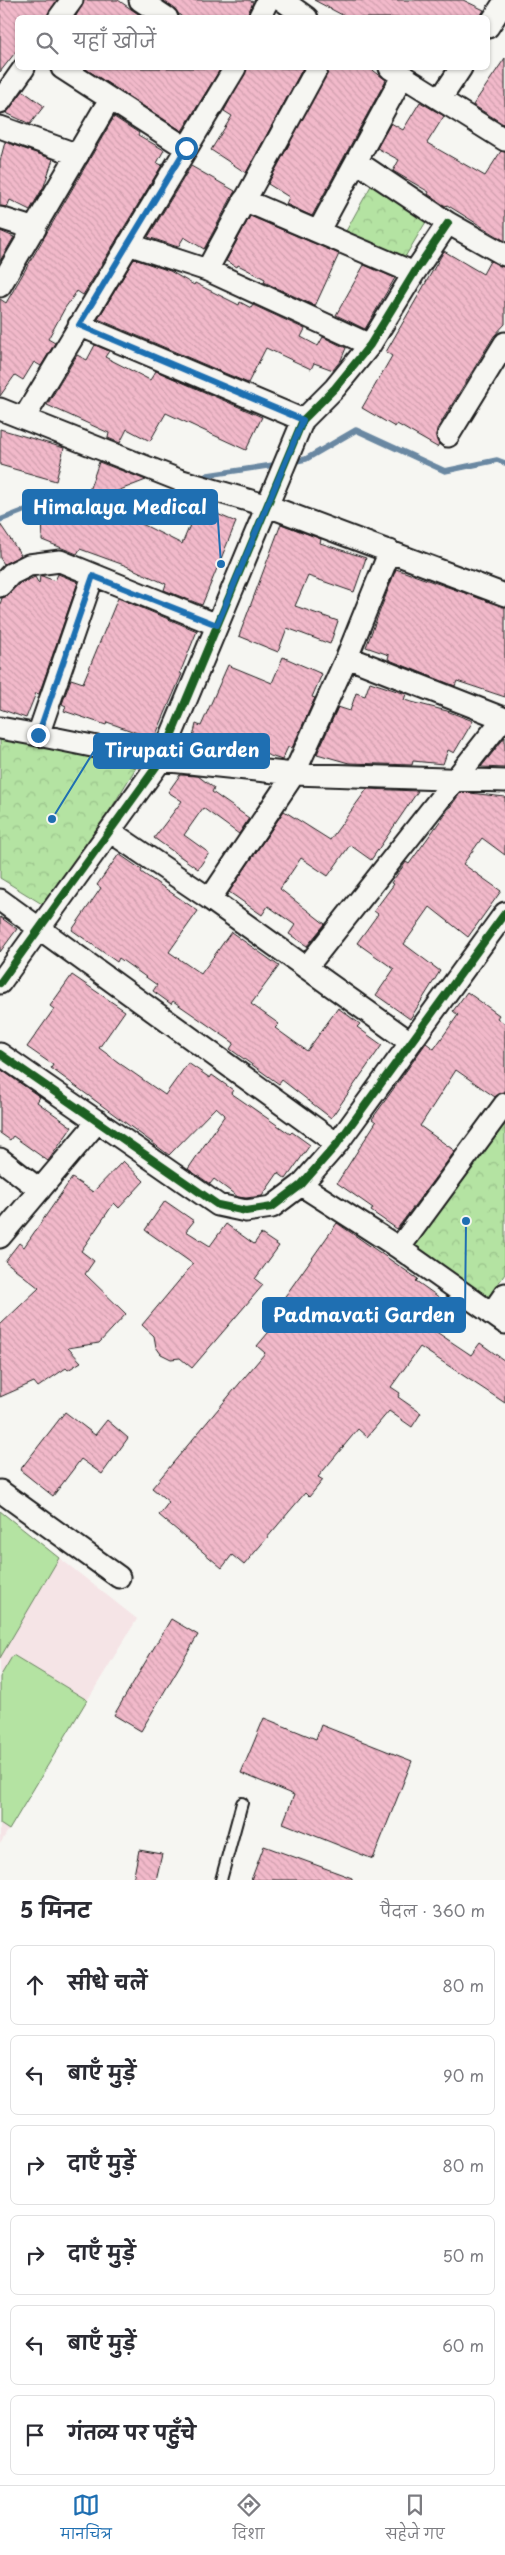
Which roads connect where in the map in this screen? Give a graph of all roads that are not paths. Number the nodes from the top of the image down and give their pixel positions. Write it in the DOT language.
graph roads {
  1 [pos="72,0"];
  2 [pos="140,0"];
  3 [pos="268,0"];
  4 [pos="282,0"];
  5 [pos="496,3"];
  6 [pos="61,15"];
  7 [pos="162,15"];
  8 [pos="260,15"];
  9 [pos="303,15"];
  10 [pos="490,21"];
  11 [pos="23,70"];
  12 [pos="65,70"];
  13 [pos="234,70"];
  14 [pos="316,70"];
  15 [pos="460,70"];
  16 [pos="397,71"];
  17 [pos="441,98"];
  18 [pos="110,100"];
  19 [pos="0,102"];
  20 [pos="0,127"];
  21 [pos="505,140"];
  22 [pos="186,148"];
  23 [pos="78,155"];
  24 [pos="356,162"];
  25 [pos="244,200"];
  26 [pos="0,218"];
  27 [pos="448,223"];
  28 [pos="35,229"];
  29 [pos="319,230"];
  30 [pos="128,244"];
  31 [pos="505,255"];
  32 [pos="207,270"];
  33 [pos="414,272"];
  34 [pos="0,286"];
  35 [pos="79,325"];
  36 [pos="505,343"];
  37 [pos="370,345"];
  38 [pos="0,409"];
  39 [pos="24,418"];
  40 [pos="303,420"];
  41 [pos="448,436"];
  42 [pos="268,506"];
  43 [pos="390,552"];
  44 [pos="93,576"];
  45 [pos="0,586"];
  46 [pos="505,595"];
  47 [pos="217,625"];
  48 [pos="347,656"];
  49 [pos="504,719"];
  50 [pos="0,728"];
  51 [pos="38,735"];
  52 [pos="162,760"];
  53 [pos="294,774"];
  54 [pos="456,778"];
  55 [pos="505,781"];
  56 [pos="111,832"];
  57 [pos="210,899"];
  58 [pos="0,900"];
  59 [pos="505,913"];
  60 [pos="41,930"];
  61 [pos="306,968"];
  62 [pos="0,983"];
  63 [pos="410,1042"];
  64 [pos="0,1054"];
  65 [pos="505,1104"];
  66 [pos="98,1121"];
  67 [pos="337,1144"];
  68 [pos="0,1159"];
  69 [pos="301,1185"];
  70 [pos="40,1190"];
  71 [pos="0,1237"];
  72 [pos="399,1248"];
  73 [pos="505,1294"];
  74 [pos="498,1319"];
  75 [pos="0,1491"];
  76 [pos="119,1577"];
  77 [pos="242,1803"];
  78 [pos="221,1880"];
  1 -- 6 [label="street"];
  2 -- 7 [label="street"];
  3 -- 8 [label="street"];
  4 -- 9 [label="street"];
  5 -- 10 [label="street"];
  11 -- 19 [label="street"];
  12 -- 18 [label="street"];
  13 -- 22 [label="street"];
  14 -- 25 [label="street"];
  15 -- 17 [label="street"];
  16 -- 17 [label="street"];
  16 -- 24 [label="street"];
  17 -- 21 [label="street"];
  18 -- 22 [label="street"];
  18 -- 23 [label="street"];
  20 -- 23 [label="street"];
  22 -- 30 [label="street"];
  23 -- 28 [label="street"];
  24 -- 27 [label="street"];
  24 -- 29 [label="street"];
  25 -- 29 [label="street"];
  25 -- 32 [label="street"];
  26 -- 28 [label="street"];
  27 -- 31 [label="street"];
  27 -- 33 [label="street"];
  28 -- 34 [label="street"];
  29 -- 33 [label="street"];
  30 -- 32 [label="street"];
  30 -- 35 [label="street"];
  32 -- 37 [label="street"];
  33 -- 37 [label="street"];
  35 -- 39 [label="street"];
  35 -- 40 [label="street"];
  36 -- 41 [label="street"];
  37 -- 40 [label="street"];
  38 -- 39 [label="street"];
  39 -- 42 [label="street"];
  40 -- 42 [label="street"];
  42 -- 43 [label="street"];
  42 -- 47 [label="street"];
  43 -- 46 [label="street"];
  43 -- 48 [label="street"];
  44 -- 45 [label="street"];
  44 -- 47 [label="street"];
  44 -- 51 [label="street"];
  47 -- 52 [label="street"];
  48 -- 49 [label="street"];
  48 -- 53 [label="street"];
  49 -- 54 [label="street"];
  50 -- 51 [label="street"];
  51 -- 52 [label="street"];
  52 -- 53 [label="street"];
  52 -- 56 [label="street"];
  53 -- 54 [label="street"];
  53 -- 57 [label="street"];
  54 -- 55 [label="street"];
  54 -- 61 [label="street"];
  56 -- 57 [label="street"];
  56 -- 60 [label="street"];
  57 -- 61 [label="street"];
  58 -- 60 [label="street"];
  59 -- 63 [label="street"];
  60 -- 62 [label="street"];
  60 -- 67 [label="street"];
  61 -- 63 [label="street"];
  63 -- 67 [label="street"];
  64 -- 66 [label="street"];
  65 -- 72 [label="street"];
  66 -- 69 [label="street"];
  66 -- 70 [label="street"];
  67 -- 69 [label="street"];
  68 -- 70 [label="street"];
  69 -- 72 [label="street"];
  70 -- 71 [label="street"];
  72 -- 74 [label="street"];
  73 -- 74 [label="street"];
  75 -- 76 [label="street"];
  77 -- 78 [label="lane"];
}
